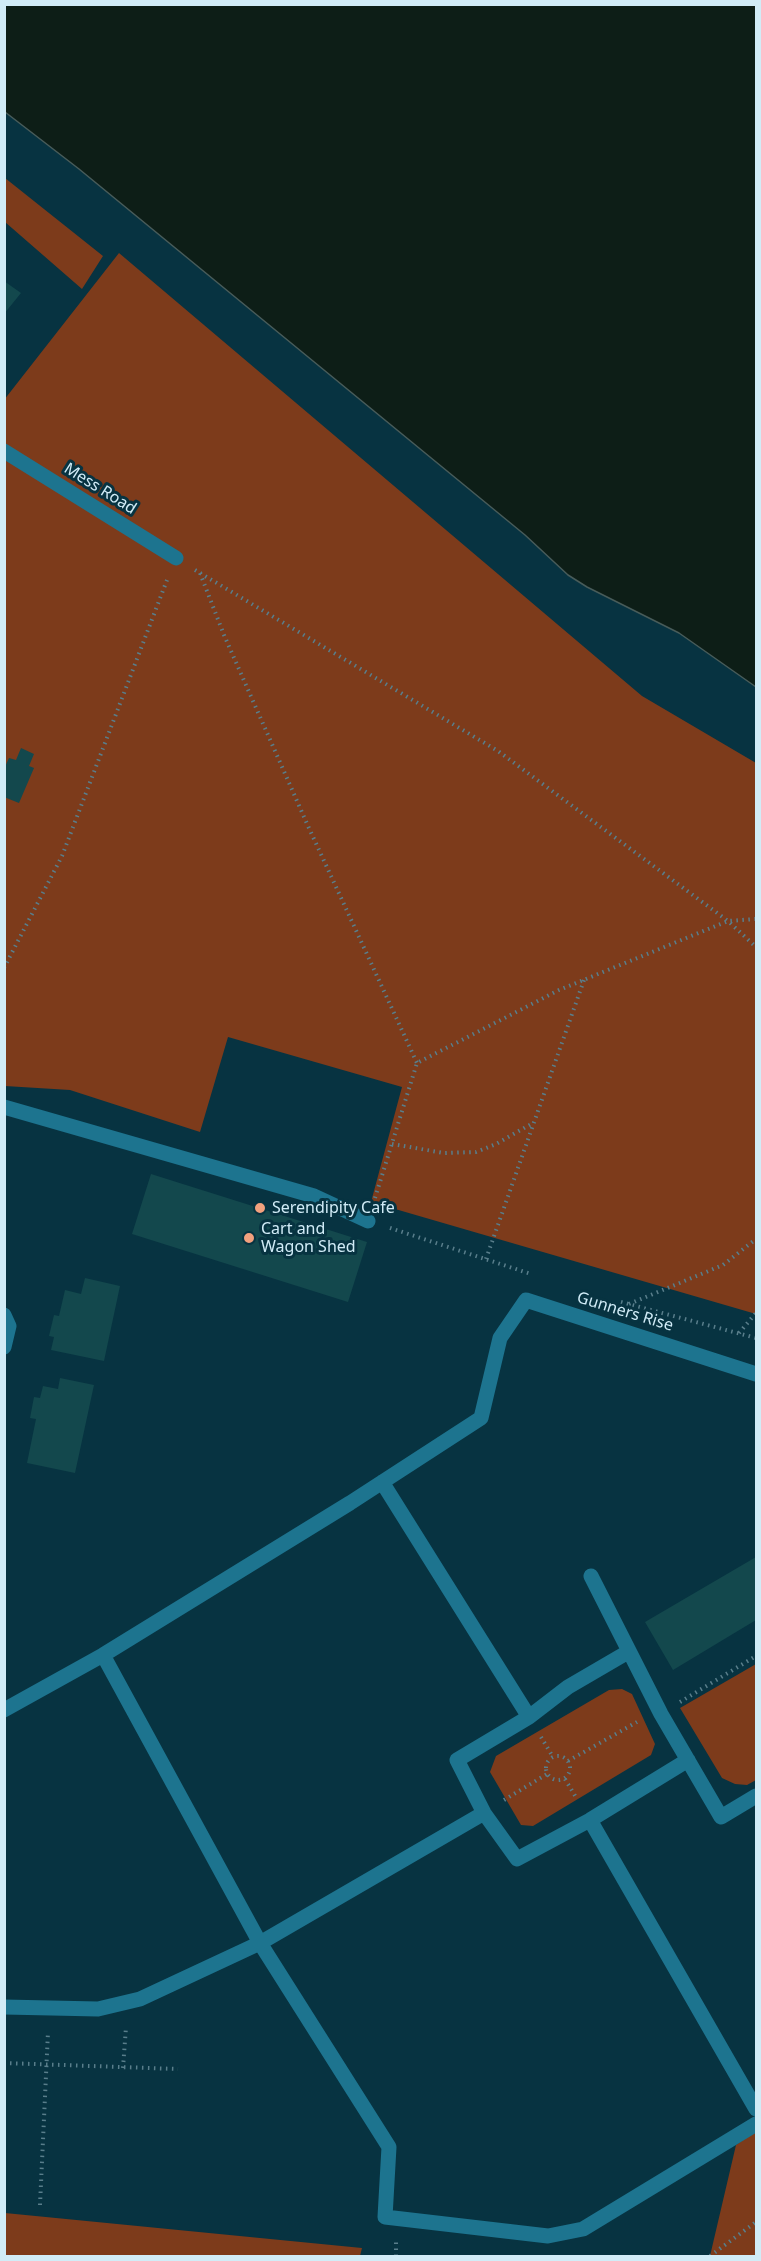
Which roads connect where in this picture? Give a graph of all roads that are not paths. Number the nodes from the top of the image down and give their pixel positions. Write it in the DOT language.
graph roads {
  1 [pos="4,451"];
  2 [pos="176,558"];
  3 [pos="4,1107"];
  4 [pos="368,1221"];
  5 [pos="4,1315"];
  6 [pos="4,1347"];
  7 [pos="756,1374"];
  8 [pos="382,1482"];
  9 [pos="591,1576"];
  10 [pos="628,1652"];
  11 [pos="103,1655"];
  12 [pos="4,1710"];
  13 [pos="529,1717"];
  14 [pos="687,1760"];
  15 [pos="756,1796"];
  16 [pos="484,1813"];
  17 [pos="590,1820"];
  18 [pos="260,1943"];
  19 [pos="4,2007"];
  20 [pos="756,2109"];
  21 [pos="756,2124"];
  1 -- 2 [label="street, Mess Road"];
  3 -- 4 [label="street"];
  5 -- 6 [label="street"];
  7 -- 8 [label="street, Gunners Rise"];
  8 -- 11 [label="street"];
  8 -- 13 [label="street"];
  9 -- 10 [label="street"];
  10 -- 13 [label="street"];
  10 -- 14 [label="street"];
  11 -- 12 [label="street"];
  11 -- 18 [label="street"];
  13 -- 16 [label="street"];
  14 -- 15 [label="street"];
  14 -- 17 [label="street"];
  16 -- 17 [label="street"];
  16 -- 18 [label="street"];
  17 -- 20 [label="street"];
  18 -- 19 [label="street"];
  18 -- 21 [label="street"];
}
